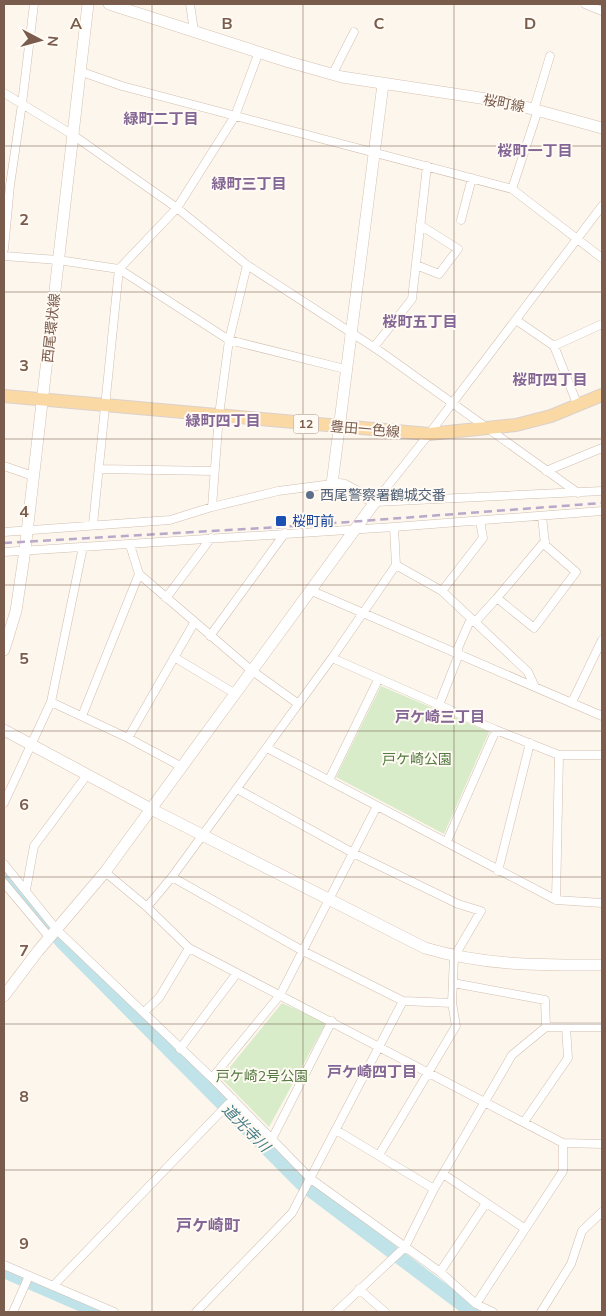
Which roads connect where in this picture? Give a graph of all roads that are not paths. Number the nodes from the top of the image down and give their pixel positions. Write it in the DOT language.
graph roads {
  1 [pos="34,4"];
  2 [pos="88,4"];
  3 [pos="110,4"];
  4 [pos="190,4"];
  5 [pos="585,4"];
  6 [pos="602,11"];
  7 [pos="194,31"];
  8 [pos="354,32"];
  9 [pos="260,52"];
  10 [pos="550,56"];
  11 [pos="79,71"];
  12 [pos="332,75"];
  13 [pos="383,84"];
  14 [pos="4,93"];
  15 [pos="22,104"];
  16 [pos="536,109"];
  17 [pos="235,116"];
  18 [pos="602,128"];
  19 [pos="73,135"];
  20 [pos="375,152"];
  21 [pos="427,166"];
  22 [pos="472,178"];
  23 [pos="7,184"];
  24 [pos="512,188"];
  25 [pos="602,206"];
  26 [pos="177,208"];
  27 [pos="461,220"];
  28 [pos="420,225"];
  29 [pos="577,239"];
  30 [pos="4,249"];
  31 [pos="4,256"];
  32 [pos="602,258"];
  33 [pos="58,260"];
  34 [pos="246,265"];
  35 [pos="416,266"];
  36 [pos="120,269"];
  37 [pos="516,320"];
  38 [pos="602,324"];
  39 [pos="351,332"];
  40 [pos="229,340"];
  41 [pos="554,346"];
  42 [pos="374,347"];
  43 [pos="345,369"];
  44 [pos="602,395"];
  45 [pos="4,396"];
  46 [pos="43,400"];
  47 [pos="453,403"];
  48 [pos="106,406"];
  49 [pos="578,406"];
  50 [pos="219,415"];
  51 [pos="340,427"];
  52 [pos="492,429"];
  53 [pos="430,434"];
  54 [pos="602,448"];
  55 [pos="4,466"];
  56 [pos="99,469"];
  57 [pos="214,471"];
  58 [pos="546,471"];
  59 [pos="33,476"];
  60 [pos="332,484"];
  61 [pos="602,491"];
  62 [pos="578,492"];
  63 [pos="375,502"];
  64 [pos="212,507"];
  65 [pos="602,511"];
  66 [pos="542,516"];
  67 [pos="480,521"];
  68 [pos="93,525"];
  69 [pos="394,527"];
  70 [pos="356,529"];
  71 [pos="27,530"];
  72 [pos="4,532"];
  73 [pos="285,534"];
  74 [pos="211,538"];
  75 [pos="545,542"];
  76 [pos="130,545"];
  77 [pos="83,547"];
  78 [pos="25,550"];
  79 [pos="4,552"];
  80 [pos="396,565"];
  81 [pos="139,574"];
  82 [pos="312,591"];
  83 [pos="442,591"];
  84 [pos="166,598"];
  85 [pos="497,598"];
  86 [pos="364,612"];
  87 [pos="476,621"];
  88 [pos="194,622"];
  89 [pos="210,636"];
  90 [pos="602,640"];
  91 [pos="4,650"];
  92 [pos="460,654"];
  93 [pos="174,657"];
  94 [pos="332,658"];
  95 [pos="250,670"];
  96 [pos="378,680"];
  97 [pos="535,687"];
  98 [pos="234,693"];
  99 [pos="51,702"];
  100 [pos="572,702"];
  101 [pos="297,703"];
  102 [pos="439,705"];
  103 [pos="82,716"];
  104 [pos="602,716"];
  105 [pos="4,730"];
  106 [pos="496,730"];
  107 [pos="128,738"];
  108 [pos="530,743"];
  109 [pos="32,744"];
  110 [pos="267,748"];
  111 [pos="602,754"];
  112 [pos="559,755"];
  113 [pos="182,767"];
  114 [pos="87,775"];
  115 [pos="328,780"];
  116 [pos="237,789"];
  117 [pos="4,803"];
  118 [pos="377,806"];
  119 [pos="151,810"];
  120 [pos="202,835"];
  121 [pos="447,841"];
  122 [pos="353,853"];
  123 [pos="4,864"];
  124 [pos="498,871"];
  125 [pos="105,872"];
  126 [pos="172,877"];
  127 [pos="4,883"];
  128 [pos="26,890"];
  129 [pos="329,900"];
  130 [pos="556,900"];
  131 [pos="602,903"];
  132 [pos="147,907"];
  133 [pos="53,934"];
  134 [pos="189,948"];
  135 [pos="303,950"];
  136 [pos="454,956"];
  137 [pos="602,965"];
  138 [pos="237,974"];
  139 [pos="453,983"];
  140 [pos="280,995"];
  141 [pos="4,996"];
  142 [pos="403,1001"];
  143 [pos="452,1003"];
  144 [pos="144,1012"];
  145 [pos="332,1021"];
  146 [pos="546,1027"];
  147 [pos="566,1027"];
  148 [pos="602,1027"];
  149 [pos="379,1046"];
  150 [pos="180,1049"];
  151 [pos="428,1073"];
  152 [pos="212,1078"];
  153 [pos="232,1099"];
  154 [pos="485,1102"];
  155 [pos="524,1122"];
  156 [pos="336,1130"];
  157 [pos="272,1139"];
  158 [pos="563,1143"];
  159 [pos="602,1144"];
  160 [pos="380,1155"];
  161 [pos="443,1174"];
  162 [pos="310,1179"];
  163 [pos="434,1189"];
  164 [pos="486,1203"];
  165 [pos="602,1212"];
  166 [pos="524,1228"];
  167 [pos="404,1247"];
  168 [pos="4,1265"];
  169 [pos="440,1272"];
  170 [pos="28,1279"];
  171 [pos="53,1286"];
  172 [pos="359,1289"];
  173 [pos="476,1304"];
  174 [pos="13,1312"];
  175 [pos="114,1312"];
  176 [pos="196,1312"];
  177 [pos="336,1312"];
  178 [pos="385,1312"];
  179 [pos="493,1312"];
  180 [pos="541,1312"];
  1 -- 15 [label="street"];
  2 -- 11 [label="street, 西尾環状線"];
  3 -- 7 [label="street"];
  4 -- 7 [label="street"];
  5 -- 6 [label="street"];
  7 -- 9 [label="street"];
  8 -- 12 [label="street"];
  9 -- 12 [label="street"];
  9 -- 17 [label="street"];
  10 -- 16 [label="street"];
  11 -- 17 [label="street"];
  11 -- 19 [label="street, 西尾環状線"];
  12 -- 13 [label="street"];
  13 -- 16 [label="street, 桜町線"];
  13 -- 20 [label="street"];
  14 -- 15 [label="street"];
  15 -- 19 [label="street"];
  15 -- 23 [label="street"];
  16 -- 18 [label="street, 桜町線"];
  16 -- 24 [label="street"];
  17 -- 20 [label="street"];
  17 -- 26 [label="street"];
  19 -- 26 [label="street"];
  19 -- 33 [label="street, 西尾環状線"];
  20 -- 21 [label="street"];
  20 -- 39 [label="street"];
  21 -- 22 [label="street"];
  21 -- 28 [label="street"];
  22 -- 24 [label="street"];
  22 -- 27 [label="street"];
  23 -- 30 [label="street"];
  24 -- 29 [label="street"];
  25 -- 29 [label="street"];
  26 -- 34 [label="street"];
  26 -- 36 [label="street"];
  28 -- 35 [label="street"];
  28 -- 35 [label="street"];
  29 -- 32 [label="street"];
  29 -- 37 [label="street"];
  31 -- 33 [label="street"];
  33 -- 36 [label="street"];
  33 -- 46 [label="street, 西尾環状線"];
  34 -- 39 [label="street"];
  34 -- 40 [label="street"];
  35 -- 42 [label="street"];
  36 -- 40 [label="street"];
  36 -- 48 [label="street"];
  37 -- 41 [label="street"];
  37 -- 47 [label="street"];
  38 -- 41 [label="street"];
  39 -- 42 [label="street"];
  39 -- 43 [label="street"];
  40 -- 43 [label="street"];
  40 -- 50 [label="street"];
  41 -- 49 [label="street"];
  42 -- 47 [label="street"];
  43 -- 51 [label="street"];
  44 -- 49 [label="main road, 豊田一色線 / 12"];
  45 -- 46 [label="main road, 豊田一色線 / 12"];
  46 -- 48 [label="main road, 豊田一色線 / 12"];
  46 -- 59 [label="street, 西尾環状線"];
  47 -- 52 [label="street"];
  47 -- 53 [label="street"];
  48 -- 50 [label="main road, 豊田一色線 / 12"];
  48 -- 56 [label="street"];
  49 -- 52 [label="main road, 豊田一色線 / 12"];
  50 -- 51 [label="main road, 豊田一色線 / 12"];
  50 -- 57 [label="street"];
  51 -- 53 [label="main road, 豊田一色線 / 12"];
  51 -- 60 [label="street"];
  52 -- 53 [label="main road, 豊田一色線 / 12"];
  52 -- 58 [label="street"];
  53 -- 63 [label="street"];
  54 -- 58 [label="street"];
  55 -- 59 [label="street"];
  56 -- 57 [label="street"];
  56 -- 68 [label="street"];
  57 -- 64 [label="street"];
  58 -- 62 [label="street"];
  59 -- 71 [label="street, 西尾環状線"];
  60 -- 63 [label="street"];
  60 -- 64 [label="street"];
  61 -- 62 [label="street"];
  62 -- 63 [label="street"];
  63 -- 70 [label="street"];
  64 -- 68 [label="street"];
  65 -- 66 [label="street"];
  66 -- 67 [label="street"];
  66 -- 75 [label="street"];
  67 -- 69 [label="street"];
  67 -- 83 [label="street"];
  68 -- 71 [label="street"];
  69 -- 70 [label="street"];
  69 -- 80 [label="street"];
  70 -- 73 [label="street"];
  70 -- 82 [label="street"];
  71 -- 72 [label="street"];
  71 -- 78 [label="street, 西尾環状線"];
  73 -- 74 [label="street"];
  73 -- 89 [label="street"];
  74 -- 76 [label="street"];
  74 -- 84 [label="street"];
  75 -- 85 [label="street"];
  75 -- 85 [label="street"];
  76 -- 77 [label="street"];
  76 -- 81 [label="street"];
  77 -- 78 [label="street"];
  77 -- 99 [label="street"];
  78 -- 79 [label="street"];
  78 -- 91 [label="street, 西尾環状線"];
  80 -- 83 [label="street"];
  80 -- 86 [label="street"];
  81 -- 84 [label="street"];
  81 -- 103 [label="street"];
  82 -- 86 [label="street"];
  82 -- 95 [label="street"];
  83 -- 87 [label="street"];
  84 -- 88 [label="street"];
  85 -- 87 [label="street"];
  86 -- 92 [label="street"];
  86 -- 94 [label="street"];
  87 -- 92 [label="street"];
  87 -- 97 [label="street"];
  88 -- 89 [label="street"];
  88 -- 93 [label="street"];
  89 -- 95 [label="street"];
  90 -- 100 [label="street"];
  92 -- 97 [label="street"];
  92 -- 102 [label="street"];
  93 -- 98 [label="street"];
  93 -- 107 [label="street"];
  94 -- 96 [label="street"];
  94 -- 101 [label="street"];
  95 -- 98 [label="street"];
  95 -- 101 [label="street"];
  96 -- 102 [label="street"];
  96 -- 115 [label="street"];
  97 -- 100 [label="street"];
  98 -- 113 [label="street"];
  99 -- 103 [label="street"];
  99 -- 109 [label="street"];
  100 -- 104 [label="street"];
  101 -- 110 [label="street"];
  102 -- 106 [label="street"];
  103 -- 107 [label="street"];
  105 -- 109 [label="street"];
  106 -- 108 [label="street"];
  106 -- 121 [label="street"];
  107 -- 113 [label="street"];
  108 -- 112 [label="street"];
  108 -- 124 [label="street"];
  109 -- 114 [label="street"];
  109 -- 117 [label="street"];
  110 -- 115 [label="street"];
  110 -- 116 [label="street"];
  111 -- 112 [label="street"];
  112 -- 130 [label="street"];
  113 -- 119 [label="street"];
  114 -- 119 [label="street"];
  114 -- 128 [label="street"];
  115 -- 118 [label="street"];
  116 -- 120 [label="street"];
  116 -- 122 [label="street"];
  118 -- 121 [label="street"];
  118 -- 122 [label="street"];
  119 -- 120 [label="street"];
  119 -- 125 [label="street"];
  120 -- 126 [label="street"];
  120 -- 129 [label="street"];
  121 -- 124 [label="street"];
  122 -- 129 [label="street"];
  122 -- 136 [label="street"];
  123 -- 128 [label="street"];
  124 -- 130 [label="street"];
  125 -- 132 [label="street"];
  125 -- 133 [label="street"];
  126 -- 132 [label="street"];
  126 -- 135 [label="street"];
  127 -- 133 [label="street"];
  128 -- 133 [label="street"];
  129 -- 135 [label="street"];
  129 -- 136 [label="street"];
  130 -- 131 [label="street"];
  132 -- 134 [label="street"];
  133 -- 141 [label="street"];
  133 -- 144 [label="street"];
  134 -- 138 [label="street"];
  134 -- 144 [label="street"];
  135 -- 140 [label="street"];
  135 -- 142 [label="street"];
  136 -- 137 [label="street"];
  136 -- 139 [label="street"];
  138 -- 140 [label="street"];
  138 -- 150 [label="street"];
  139 -- 143 [label="street"];
  139 -- 146 [label="street"];
  140 -- 145 [label="street"];
  140 -- 152 [label="street"];
  142 -- 143 [label="street"];
  142 -- 149 [label="street"];
  143 -- 151 [label="street"];
  144 -- 150 [label="street"];
  145 -- 149 [label="street"];
  145 -- 157 [label="street"];
  146 -- 147 [label="street"];
  146 -- 154 [label="street"];
  147 -- 148 [label="street"];
  147 -- 155 [label="street"];
  149 -- 151 [label="street"];
  149 -- 156 [label="street"];
  150 -- 152 [label="street"];
  151 -- 154 [label="street"];
  151 -- 160 [label="street"];
  152 -- 153 [label="street"];
  153 -- 157 [label="street"];
  153 -- 171 [label="street"];
  154 -- 155 [label="street"];
  154 -- 161 [label="street"];
  155 -- 158 [label="street"];
  156 -- 160 [label="street"];
  156 -- 162 [label="street"];
  157 -- 162 [label="street"];
  158 -- 159 [label="street"];
  158 -- 166 [label="street"];
  160 -- 163 [label="street"];
  161 -- 163 [label="street"];
  161 -- 164 [label="street"];
  162 -- 167 [label="street"];
  162 -- 176 [label="street"];
  163 -- 167 [label="street"];
  164 -- 166 [label="street"];
  164 -- 169 [label="street"];
  165 -- 180 [label="street"];
  166 -- 173 [label="street"];
  167 -- 169 [label="street"];
  167 -- 172 [label="street"];
  168 -- 170 [label="street"];
  169 -- 173 [label="street"];
  170 -- 171 [label="street"];
  170 -- 174 [label="street"];
  171 -- 175 [label="street"];
  172 -- 177 [label="street"];
  172 -- 178 [label="street"];
  173 -- 179 [label="street"];
}
